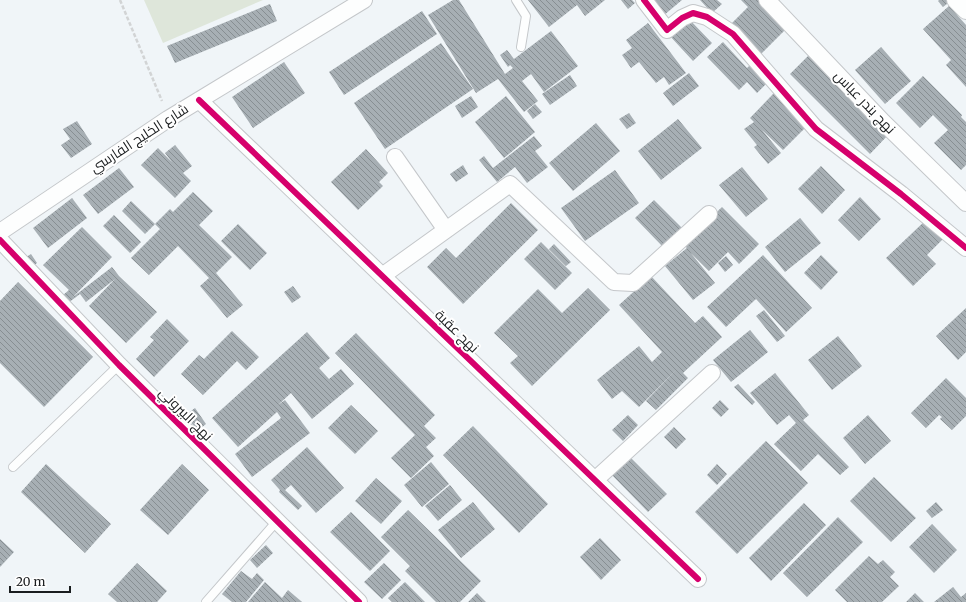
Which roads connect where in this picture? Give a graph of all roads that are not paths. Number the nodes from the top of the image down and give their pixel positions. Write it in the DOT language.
graph roads {
  1 [pos="364,0"];
  2 [pos="516,0"];
  3 [pos="644,0"];
  4 [pos="766,0"];
  5 [pos="956,0"];
  6 [pos="966,11"];
  7 [pos="521,47"];
  8 [pos="199,100"];
  9 [pos="395,157"];
  10 [pos="966,203"];
  11 [pos="709,214"];
  12 [pos="446,230"];
  13 [pos="0,232"];
  14 [pos="0,240"];
  15 [pos="966,248"];
  16 [pos="382,276"];
  17 [pos="119,365"];
  18 [pos="712,373"];
  19 [pos="13,467"];
  20 [pos="595,480"];
  21 [pos="277,521"];
  22 [pos="698,579"];
  23 [pos="206,602"];
  24 [pos="359,602"];
  1 -- 8 [label="street, شارع الخليج الفارسي"];
  2 -- 7 [label="lane"];
  3 -- 15 [label="street"];
  4 -- 10 [label="street, نهج بندر عباس"];
  5 -- 6 [label="street"];
  8 -- 13 [label="street, شارع الخليج الفارسي"];
  8 -- 16 [label="street, نهج عقبة"];
  9 -- 12 [label="street"];
  11 -- 12 [label="street"];
  12 -- 16 [label="street"];
  14 -- 17 [label="street, نهج البيروني"];
  16 -- 20 [label="street, نهج عقبة"];
  17 -- 19 [label="lane"];
  17 -- 21 [label="street, نهج البيروني"];
  18 -- 20 [label="street"];
  20 -- 22 [label="street, نهج عقبة"];
  21 -- 23 [label="lane"];
  21 -- 24 [label="street, نهج البيروني"];
}
